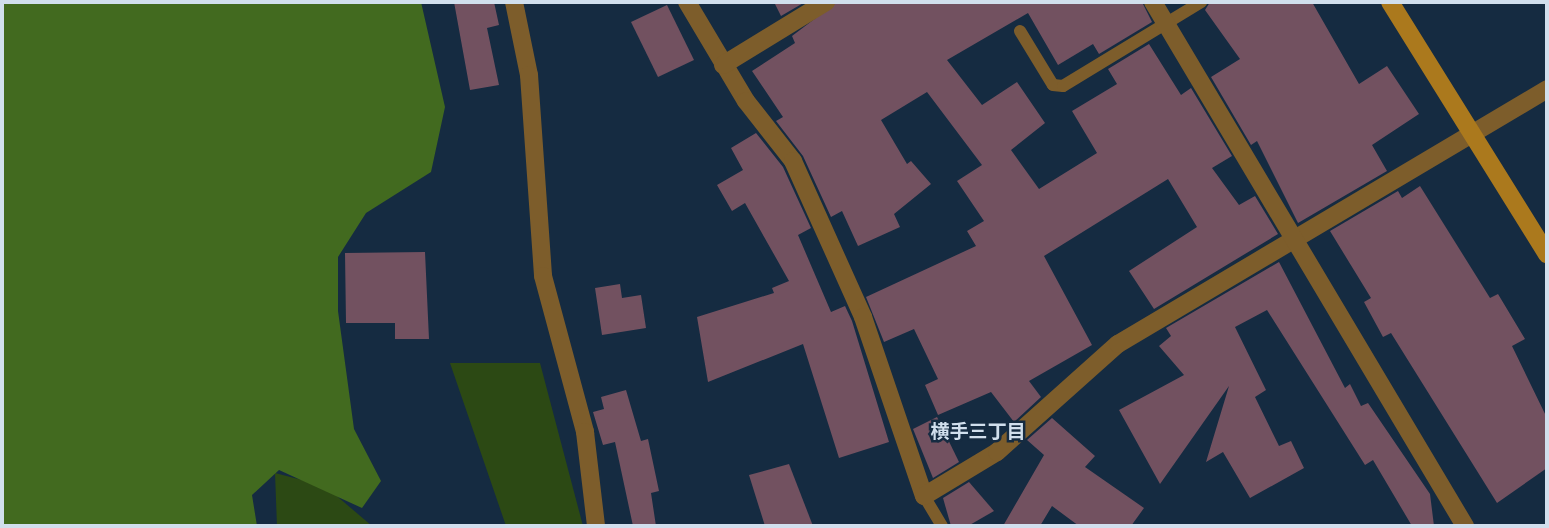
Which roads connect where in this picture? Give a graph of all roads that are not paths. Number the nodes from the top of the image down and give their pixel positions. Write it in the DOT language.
graph roads {
  1 [pos="514,2"];
  2 [pos="687,2"];
  3 [pos="826,2"];
  4 [pos="1153,2"];
  5 [pos="1201,2"];
  6 [pos="1391,2"];
  7 [pos="1166,23"];
  8 [pos="1020,31"];
  9 [pos="723,65"];
  10 [pos="1547,89"];
  11 [pos="1473,135"];
  12 [pos="1296,240"];
  13 [pos="1547,254"];
  14 [pos="924,496"];
  15 [pos="596,526"];
  16 [pos="942,526"];
  17 [pos="1465,526"];
  1 -- 15 [label="street"];
  2 -- 9 [label="street"];
  3 -- 9 [label="street"];
  4 -- 7 [label="street"];
  5 -- 7 [label="lane"];
  6 -- 11 [label="street"];
  7 -- 8 [label="lane"];
  7 -- 12 [label="street"];
  9 -- 14 [label="street"];
  10 -- 11 [label="street"];
  11 -- 12 [label="street"];
  11 -- 13 [label="street"];
  12 -- 14 [label="street"];
  12 -- 17 [label="street"];
  14 -- 16 [label="lane"];
}
